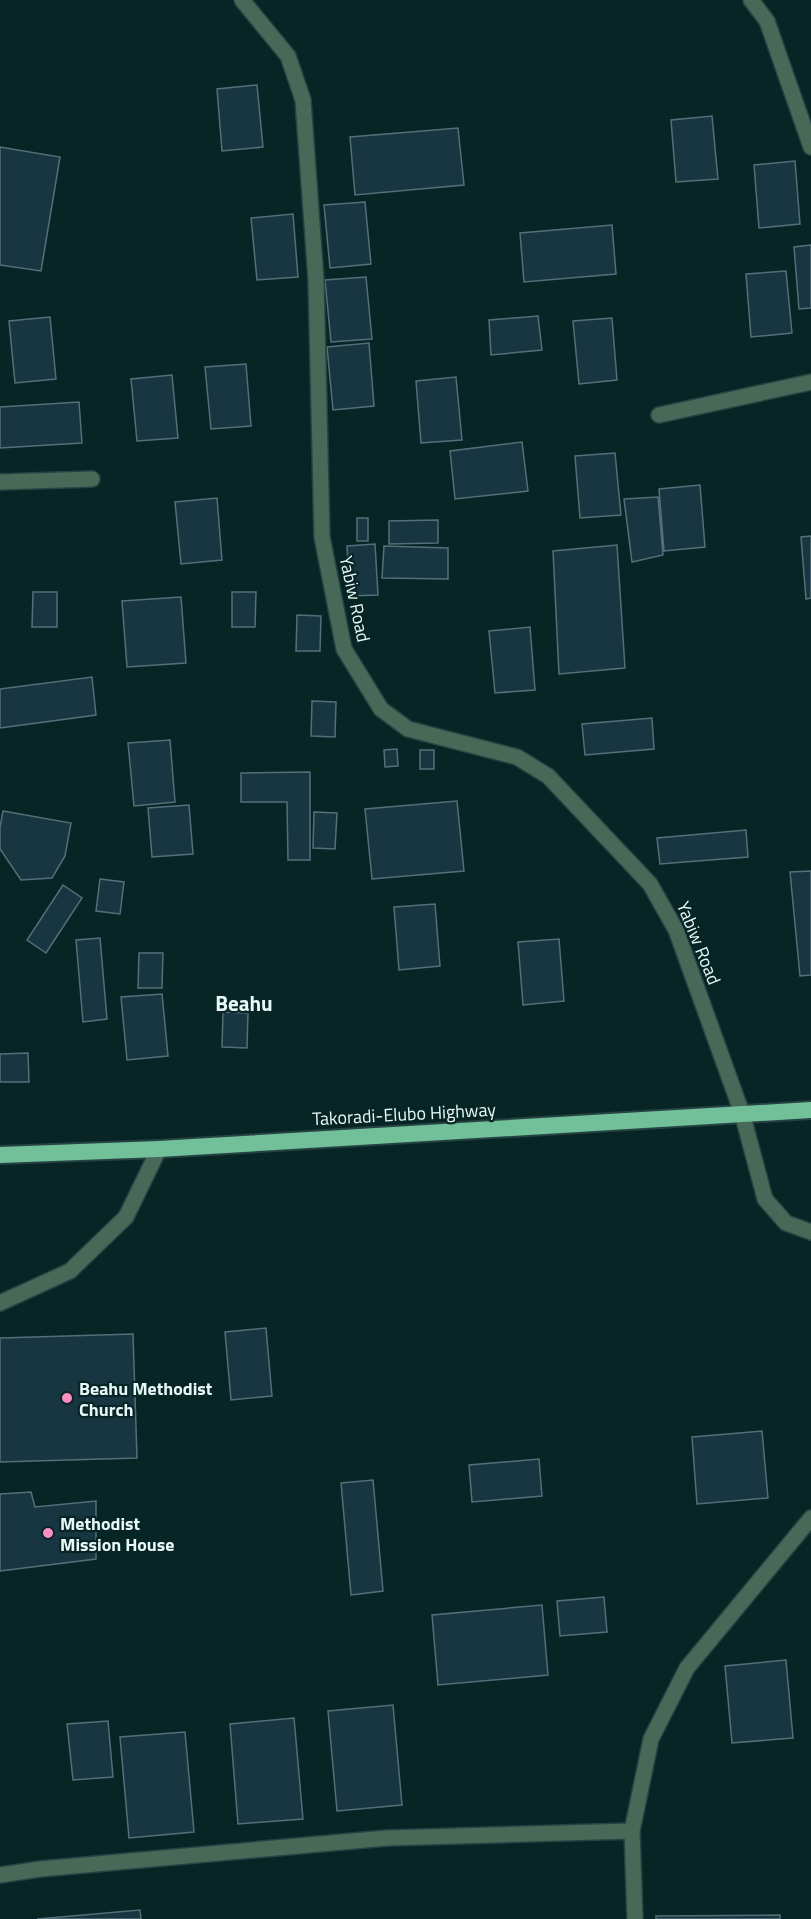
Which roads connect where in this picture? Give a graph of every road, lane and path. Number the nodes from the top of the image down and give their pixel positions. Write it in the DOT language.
graph roads {
  1 [pos="242,0"];
  2 [pos="751,0"];
  3 [pos="811,147"];
  4 [pos="811,382"];
  5 [pos="659,415"];
  6 [pos="92,479"];
  7 [pos="0,482"];
  8 [pos="811,1110"];
  9 [pos="742,1113"];
  10 [pos="159,1149"];
  11 [pos="0,1155"];
  12 [pos="811,1232"];
  13 [pos="0,1303"];
  14 [pos="811,1518"];
  15 [pos="632,1831"];
  16 [pos="0,1875"];
  17 [pos="635,1919"];
  1 -- 9 [label="street, Yabiw Road"];
  2 -- 3 [label="street"];
  4 -- 5 [label="street"];
  6 -- 7 [label="street"];
  8 -- 9 [label="highway, Takoradi-Elubo Highway"];
  9 -- 10 [label="highway, Takoradi-Elubo Highway"];
  9 -- 12 [label="street, Yabiw Road"];
  10 -- 11 [label="highway, Takoradi-Elubo Highway"];
  10 -- 13 [label="street"];
  14 -- 15 [label="street"];
  15 -- 16 [label="street"];
  15 -- 17 [label="street"];
}
